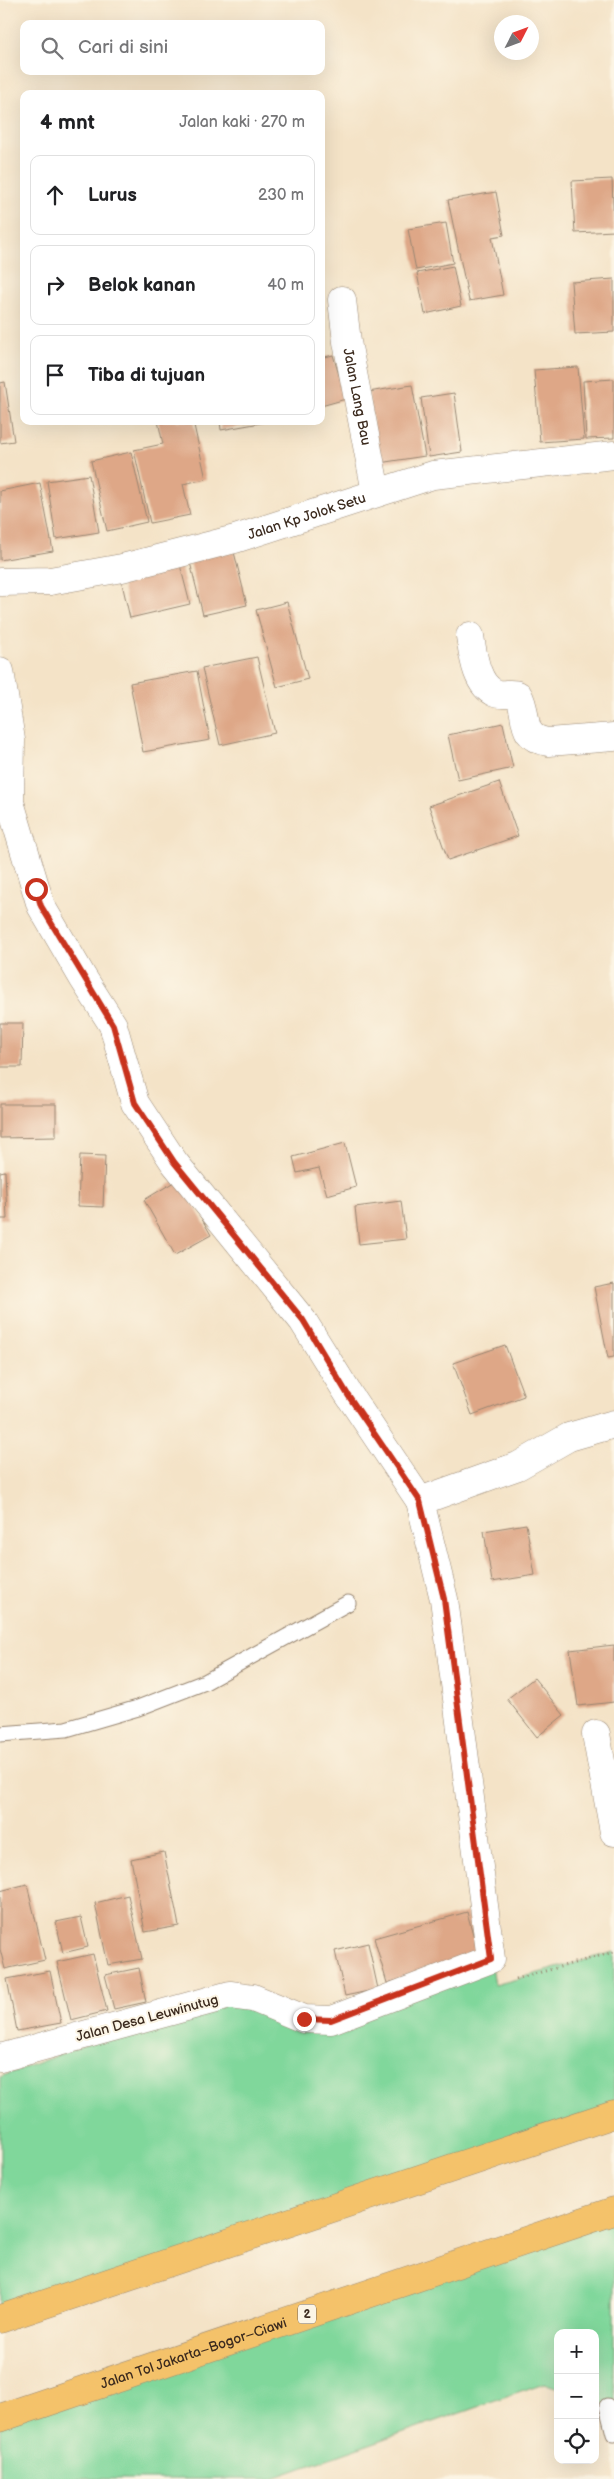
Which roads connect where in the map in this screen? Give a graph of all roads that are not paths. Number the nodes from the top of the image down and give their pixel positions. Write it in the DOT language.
graph roads {
  1 [pos="342,300"];
  2 [pos="614,455"];
  3 [pos="376,492"];
  4 [pos="0,582"];
  5 [pos="470,636"];
  6 [pos="0,671"];
  7 [pos="614,737"];
  8 [pos="614,1424"];
  9 [pos="420,1501"];
  10 [pos="348,1603"];
  11 [pos="0,1734"];
  12 [pos="596,1734"];
  13 [pos="614,1832"];
  14 [pos="0,2058"];
  15 [pos="614,2114"];
  16 [pos="614,2211"];
  17 [pos="0,2319"];
  18 [pos="607,2406"];
  19 [pos="0,2418"];
  20 [pos="614,2434"];
  1 -- 3 [label="street, Jalan Lang Bau"];
  2 -- 3 [label="street, Jalan Kp Jolok Setu"];
  3 -- 4 [label="street, Jalan Kp Jolok Setu"];
  5 -- 7 [label="street"];
  6 -- 9 [label="street"];
  8 -- 9 [label="street"];
  9 -- 14 [label="street, Jalan Desa Leuwinutug"];
  10 -- 11 [label="lane"];
  12 -- 13 [label="street"];
  15 -- 17 [label="highway"];
  16 -- 19 [label="highway, Jalan Tol Jakarta–Bogor–Ciawi / 2"];
  18 -- 20 [label="lane"];
}
